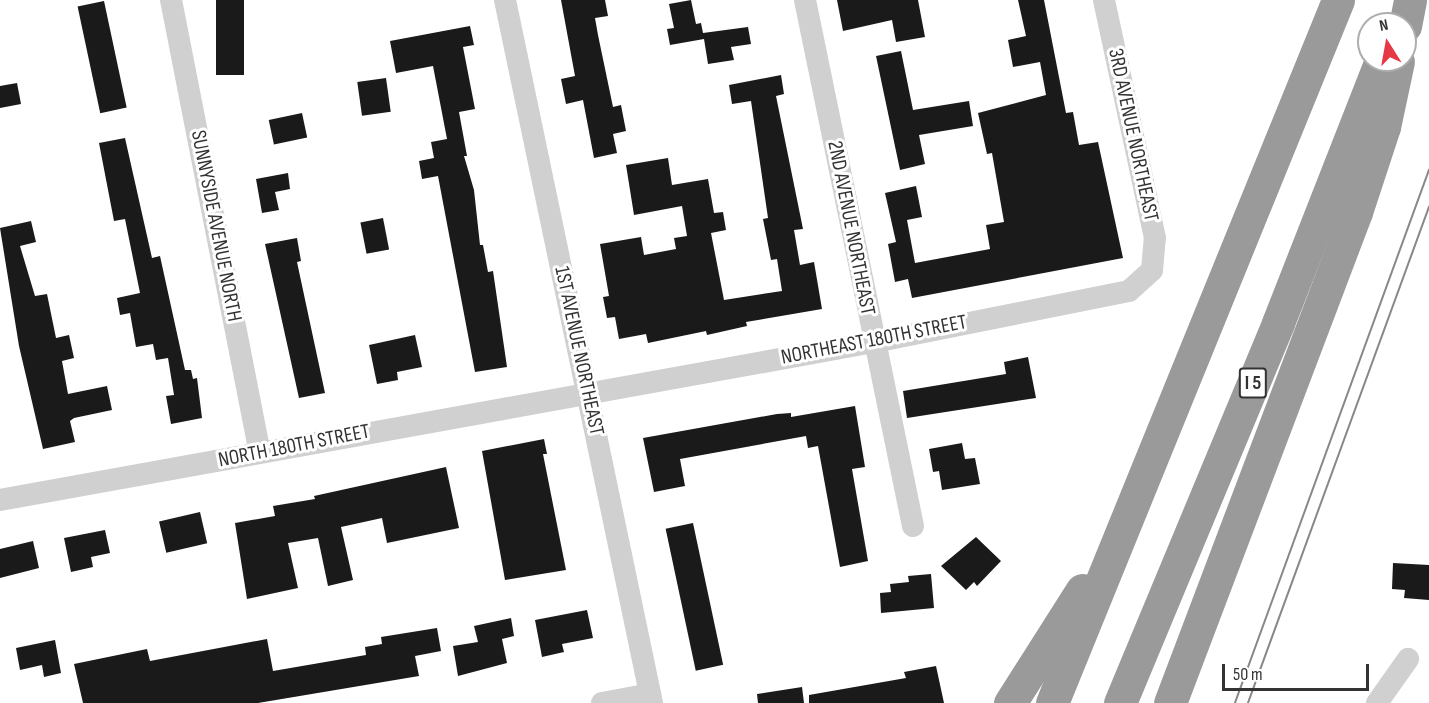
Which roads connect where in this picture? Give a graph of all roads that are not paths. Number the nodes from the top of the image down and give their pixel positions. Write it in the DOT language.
graph roads {
  1 [pos="171,0"];
  2 [pos="505,0"];
  3 [pos="805,0"];
  4 [pos="1104,0"];
  5 [pos="1338,0"];
  6 [pos="1376,72"];
  7 [pos="1395,72"];
  8 [pos="1152,270"];
  9 [pos="874,342"];
  10 [pos="588,391"];
  11 [pos="260,452"];
  12 [pos="0,500"];
  13 [pos="1125,522"];
  14 [pos="913,526"];
  15 [pos="1408,659"];
  16 [pos="651,699"];
  17 [pos="602,703"];
  18 [pos="1010,703"];
  19 [pos="1052,703"];
  20 [pos="1120,703"];
  21 [pos="1170,703"];
  22 [pos="1377,703"];
  1 -- 11 [label="street, SUNNYSIDE AVENUE NORTH"];
  2 -- 10 [label="street, 1ST AVENUE NORTHEAST"];
  3 -- 9 [label="street, 2ND AVENUE NORTHEAST"];
  4 -- 8 [label="street, 3RD AVENUE NORTHEAST"];
  5 -- 13 [label="highway"];
  6 -- 20 [label="highway, I 5"];
  7 -- 21 [label="highway"];
  8 -- 9 [label="street, NORTHEAST 180TH STREET"];
  9 -- 10 [label="street, NORTHEAST 180TH STREET"];
  9 -- 14 [label="street, 2ND AVENUE NORTHEAST"];
  10 -- 11 [label="street, NORTH 180TH STREET"];
  10 -- 16 [label="street, 1ST AVENUE NORTHEAST"];
  11 -- 12 [label="street, NORTH 180TH STREET"];
  13 -- 18 [label="highway"];
  13 -- 19 [label="highway"];
  15 -- 22 [label="street"];
  16 -- 17 [label="street"];
}
